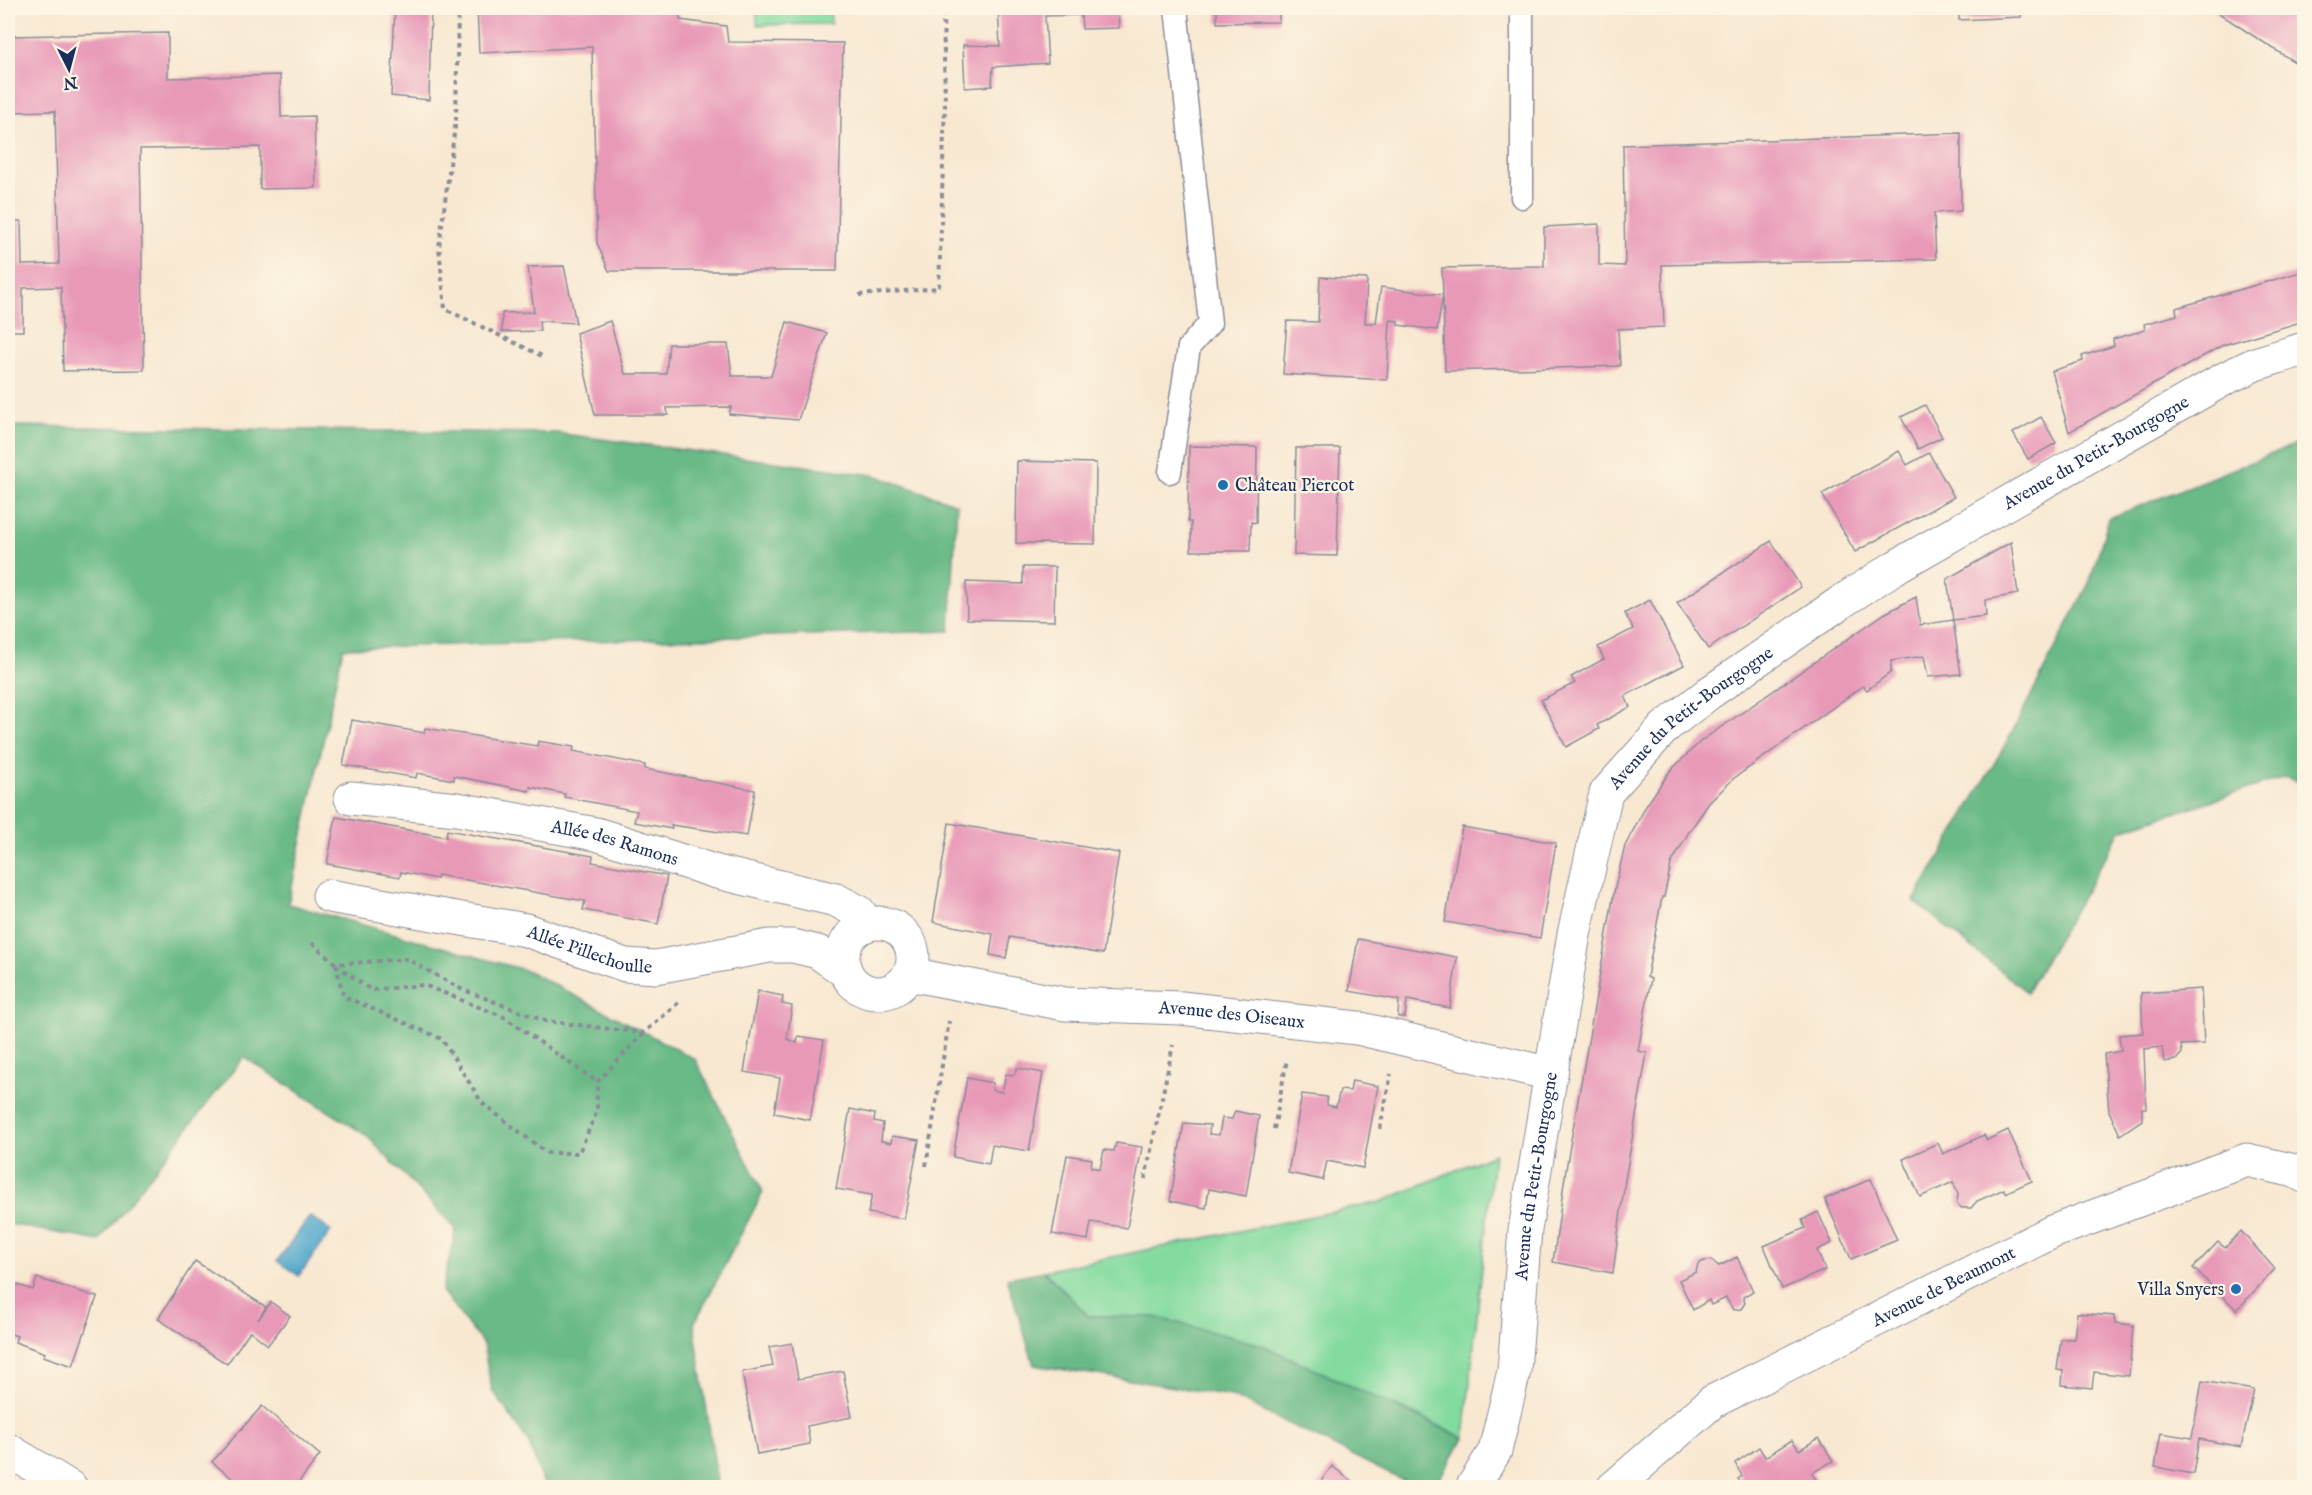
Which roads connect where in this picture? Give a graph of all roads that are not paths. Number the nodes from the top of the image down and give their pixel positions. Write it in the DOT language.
graph roads {
  1 [pos="1176,8"];
  2 [pos="1522,8"];
  3 [pos="1522,197"];
  4 [pos="2304,349"];
  5 [pos="1170,472"];
  6 [pos="351,798"];
  7 [pos="329,896"];
  8 [pos="867,925"];
  9 [pos="846,972"];
  10 [pos="909,974"];
  11 [pos="1551,1074"];
  12 [pos="2304,1176"];
  13 [pos="8,1450"];
  14 [pos="71,1488"];
  15 [pos="1473,1488"];
  16 [pos="1613,1488"];
  1 -- 5 [label="lane"];
  2 -- 3 [label="lane"];
  4 -- 11 [label="street, Avenue du Petit-Bourgogne"];
  6 -- 8 [label="street, Allée des Ramons"];
  7 -- 9 [label="street, Allée Pillechoulle"];
  8 -- 9 [label="street"];
  8 -- 10 [label="street"];
  9 -- 10 [label="street"];
  10 -- 11 [label="street, Avenue des Oiseaux"];
  11 -- 15 [label="street, Avenue du Petit-Bourgogne"];
  12 -- 16 [label="street, Avenue de Beaumont"];
  13 -- 14 [label="street"];
}
